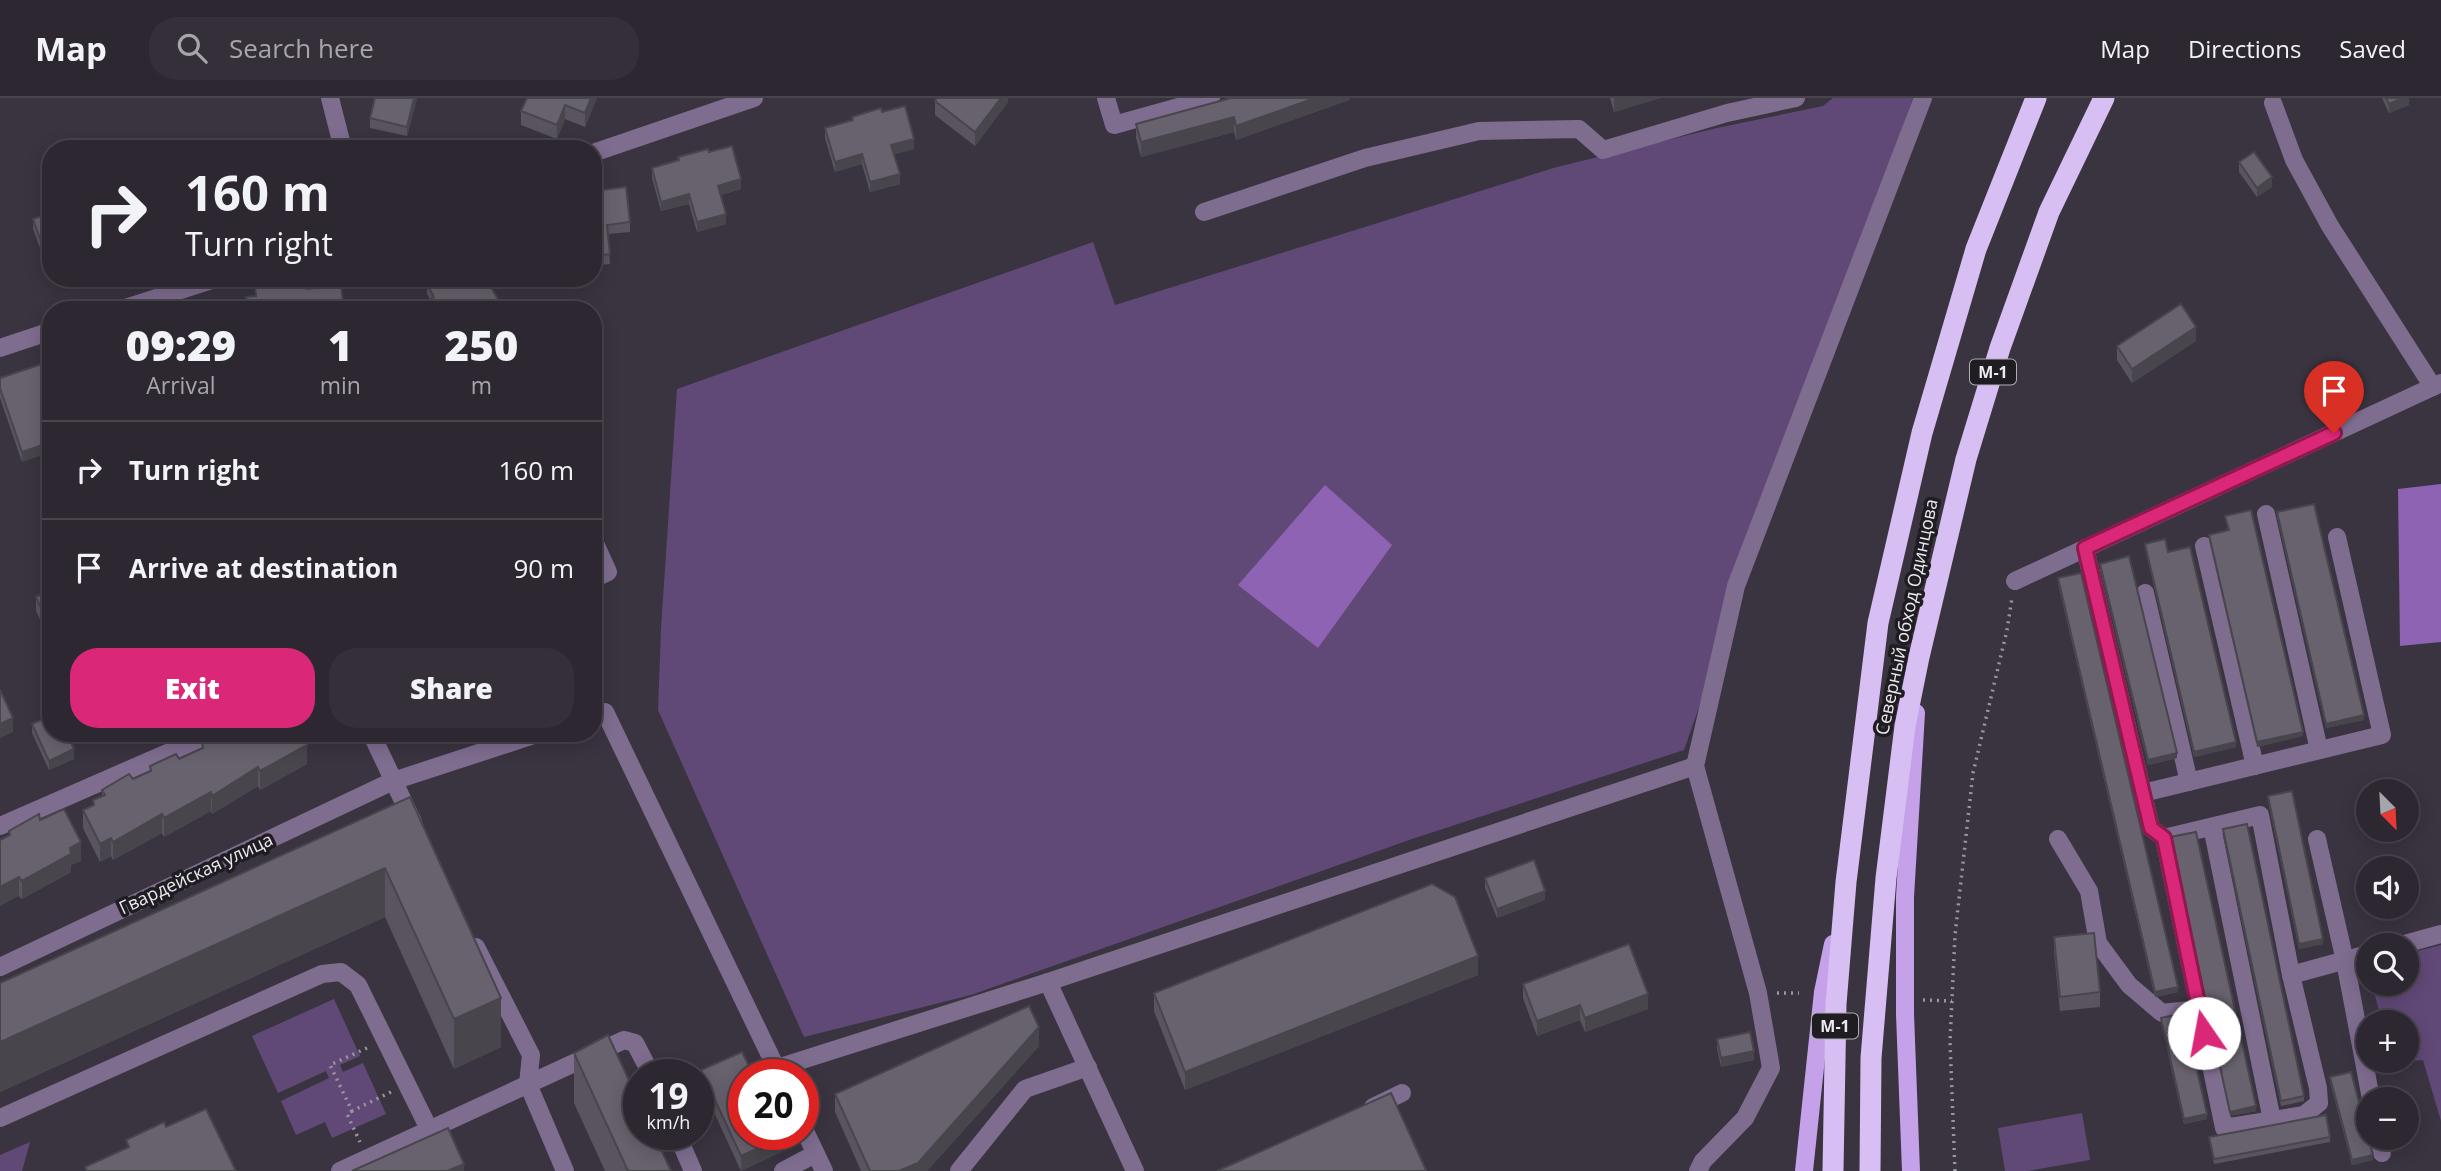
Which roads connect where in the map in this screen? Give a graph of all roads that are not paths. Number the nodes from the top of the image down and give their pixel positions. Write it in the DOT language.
graph roads {
  1 [pos="330,98"];
  2 [pos="754,98"];
  3 [pos="1106,98"];
  4 [pos="1211,98"];
  5 [pos="1796,98"];
  6 [pos="1923,98"];
  7 [pos="2036,98"];
  8 [pos="2104,98"];
  9 [pos="2273,103"];
  10 [pos="341,140"];
  11 [pos="602,150"];
  12 [pos="1203,212"];
  13 [pos="190,287"];
  14 [pos="147,301"];
  15 [pos="42,334"];
  16 [pos="0,348"];
  17 [pos="2437,385"];
  18 [pos="2266,514"];
  19 [pos="2337,537"];
  20 [pos="2204,546"];
  21 [pos="2085,548"];
  22 [pos="602,559"];
  23 [pos="602,575"];
  24 [pos="2015,581"];
  25 [pos="2145,593"];
  26 [pos="1919,657"];
  27 [pos="602,720"];
  28 [pos="192,742"];
  29 [pos="375,742"];
  30 [pos="512,742"];
  31 [pos="2319,750"];
  32 [pos="1695,766"];
  33 [pos="2255,766"];
  34 [pos="393,780"];
  35 [pos="2189,782"];
  36 [pos="2143,793"];
  37 [pos="0,826"];
  38 [pos="2212,827"];
  39 [pos="2164,838"];
  40 [pos="2057,839"];
  41 [pos="2318,839"];
  42 [pos="424,843"];
  43 [pos="1846,882"];
  44 [pos="468,930"];
  45 [pos="2441,934"];
  46 [pos="2419,940"];
  47 [pos="2356,958"];
  48 [pos="2345,961"];
  49 [pos="0,967"];
  50 [pos="2291,975"];
  51 [pos="1048,982"];
  52 [pos="2199,1009"];
  53 [pos="643,1059"];
  54 [pos="772,1059"];
  55 [pos="814,1059"];
  56 [pos="1087,1068"];
  57 [pos="528,1084"];
  58 [pos="2369,1087"];
  59 [pos="1402,1093"];
  60 [pos="1353,1116"];
  61 [pos="0,1118"];
  62 [pos="2272,1120"];
  63 [pos="429,1129"];
  64 [pos="684,1150"];
  65 [pos="814,1150"];
  66 [pos="816,1154"];
  67 [pos="340,1171"];
  68 [pos="565,1171"];
  69 [pos="693,1171"];
  70 [pos="783,1171"];
  71 [pos="824,1171"];
  72 [pos="960,1171"];
  73 [pos="1135,1171"];
  74 [pos="1698,1171"];
  75 [pos="1804,1171"];
  76 [pos="1833,1171"];
  77 [pos="1870,1171"];
  78 [pos="1911,1171"];
  1 -- 10 [label="street"];
  2 -- 11 [label="street"];
  3 -- 4 [label="street"];
  5 -- 12 [label="street"];
  6 -- 32 [label="street"];
  7 -- 43 [label="highway, Северный обход Одинцова / М-1"];
  8 -- 26 [label="highway, Северный обход Одинцова / М-1"];
  9 -- 17 [label="street"];
  13 -- 14 [label="street"];
  15 -- 16 [label="street"];
  17 -- 21 [label="street"];
  18 -- 31 [label="street"];
  19 -- 31 [label="street"];
  20 -- 33 [label="street"];
  21 -- 24 [label="street"];
  21 -- 36 [label="street"];
  22 -- 23 [label="street"];
  25 -- 35 [label="street"];
  26 -- 77 [label="highway, Северный обход Одинцова / М-1"];
  26 -- 78 [label="main road"];
  27 -- 54 [label="street"];
  28 -- 37 [label="street"];
  29 -- 34 [label="street"];
  30 -- 34 [label="street, Гвардейская улица"];
  31 -- 33 [label="street"];
  32 -- 51 [label="street"];
  32 -- 74 [label="street"];
  33 -- 35 [label="street"];
  34 -- 42 [label="street"];
  34 -- 49 [label="street, Гвардейская улица"];
  35 -- 36 [label="street"];
  36 -- 39 [label="street"];
  38 -- 39 [label="street"];
  38 -- 50 [label="street"];
  38 -- 62 [label="street"];
  39 -- 52 [label="street"];
  40 -- 52 [label="street"];
  41 -- 48 [label="street"];
  43 -- 75 [label="main road"];
  43 -- 76 [label="highway, Северный обход Одинцова / М-1"];
  44 -- 57 [label="street"];
  45 -- 46 [label="street"];
  47 -- 48 [label="street"];
  48 -- 50 [label="street"];
  48 -- 58 [label="street"];
  50 -- 62 [label="street"];
  51 -- 55 [label="street"];
  51 -- 56 [label="street"];
  52 -- 62 [label="street"];
  53 -- 57 [label="street"];
  56 -- 72 [label="street"];
  56 -- 73 [label="street"];
  57 -- 63 [label="street"];
  57 -- 68 [label="street"];
  59 -- 60 [label="street"];
  61 -- 63 [label="street"];
  63 -- 67 [label="street"];
  64 -- 69 [label="street"];
  65 -- 66 [label="street"];
  66 -- 70 [label="street"];
  66 -- 71 [label="street"];
}
